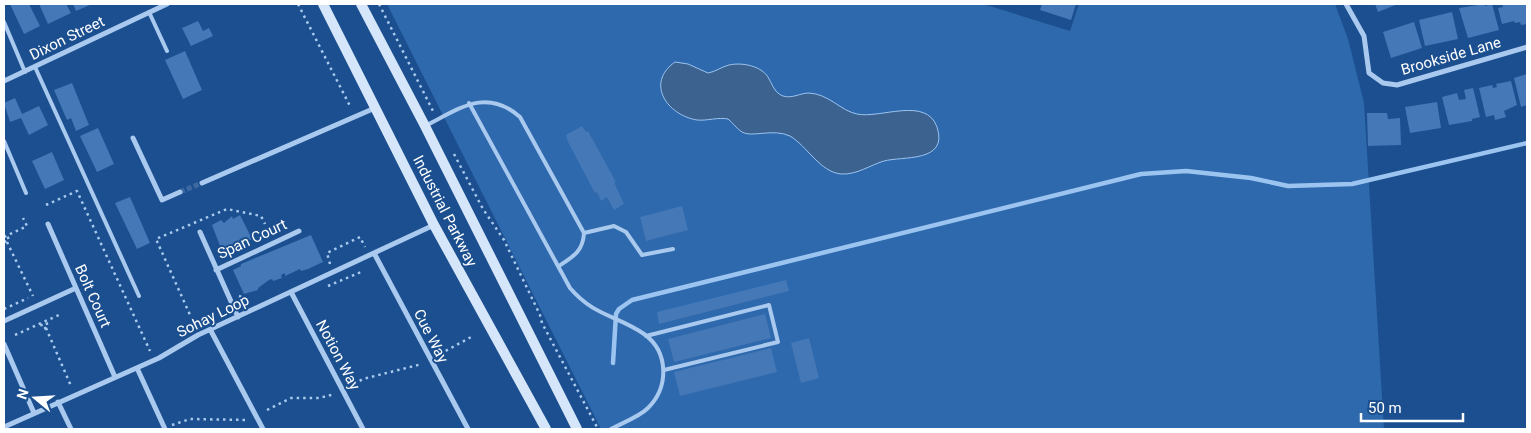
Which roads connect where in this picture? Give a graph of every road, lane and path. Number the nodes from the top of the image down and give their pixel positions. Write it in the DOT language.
graph roads {
  1 [pos="167,4"];
  2 [pos="298,4"];
  3 [pos="323,4"];
  4 [pos="361,4"];
  5 [pos="379,4"];
  6 [pos="1346,4"];
  7 [pos="149,12"];
  8 [pos="4,22"];
  9 [pos="1527,48"];
  10 [pos="167,51"];
  11 [pos="35,67"];
  12 [pos="25,72"];
  13 [pos="4,81"];
  14 [pos="469,103"];
  15 [pos="376,108"];
  16 [pos="353,112"];
  17 [pos="437,120"];
  18 [pos="425,126"];
  19 [pos="133,138"];
  20 [pos="4,141"];
  21 [pos="453,153"];
  22 [pos="202,183"];
  23 [pos="180,192"];
  24 [pos="26,193"];
  25 [pos="46,205"];
  26 [pos="24,218"];
  27 [pos="48,224"];
  28 [pos="434,225"];
  29 [pos="299,231"];
  30 [pos="200,232"];
  31 [pos="584,233"];
  32 [pos="5,236"];
  33 [pos="5,242"];
  34 [pos="374,245"];
  35 [pos="673,249"];
  36 [pos="374,253"];
  37 [pos="559,266"];
  38 [pos="321,268"];
  39 [pos="216,270"];
  40 [pos="361,272"];
  41 [pos="76,288"];
  42 [pos="321,289"];
  43 [pos="236,290"];
  44 [pos="40,292"];
  45 [pos="291,292"];
  46 [pos="33,296"];
  47 [pos="139,296"];
  48 [pos="251,300"];
  49 [pos="4,309"];
  50 [pos="41,313"];
  51 [pos="61,314"];
  52 [pos="238,317"];
  53 [pos="4,321"];
  54 [pos="44,322"];
  55 [pos="46,328"];
  56 [pos="211,331"];
  57 [pos="15,335"];
  58 [pos="472,336"];
  59 [pos="646,336"];
  60 [pos="4,344"];
  61 [pos="150,351"];
  62 [pos="440,354"];
  63 [pos="422,364"];
  64 [pos="137,368"];
  65 [pos="664,370"];
  66 [pos="114,377"];
  67 [pos="354,384"];
  68 [pos="72,386"];
  69 [pos="336,393"];
  70 [pos="58,402"];
  71 [pos="267,410"];
  72 [pos="34,413"];
  73 [pos="250,420"];
  74 [pos="171,426"];
  75 [pos="4,427"];
  76 [pos="71,429"];
  77 [pos="165,429"];
  78 [pos="263,429"];
  79 [pos="363,429"];
  80 [pos="468,429"];
  81 [pos="546,429"];
  82 [pos="577,429"];
  83 [pos="598,429"];
  84 [pos="611,429"];
  1 -- 7 [label="street, Dixon Street"];
  2 -- 16 [label="path"];
  3 -- 15 [label="main road, Industrial Parkway"];
  4 -- 18 [label="main road, Industrial Parkway"];
  5 -- 17 [label="path"];
  6 -- 9 [label="street, Brookside Lane"];
  7 -- 10 [label="lane"];
  7 -- 11 [label="street, Dixon Street"];
  8 -- 12 [label="lane"];
  11 -- 12 [label="street, Dixon Street"];
  11 -- 47 [label="lane"];
  12 -- 13 [label="street, Dixon Street"];
  14 -- 17 [label="lane"];
  14 -- 31 [label="lane"];
  14 -- 37 [label="lane"];
  15 -- 22 [label="street"];
  15 -- 28 [label="main road, Industrial Parkway"];
  17 -- 18 [label="lane"];
  18 -- 82 [label="main road, Industrial Parkway"];
  19 -- 23 [label="street"];
  20 -- 24 [label="lane"];
  21 -- 83 [label="path"];
  25 -- 61 [label="path"];
  26 -- 32 [label="path"];
  27 -- 41 [label="street, Bolt Court"];
  28 -- 36 [label="street, Sohay Loop"];
  28 -- 81 [label="main road, Industrial Parkway"];
  29 -- 39 [label="street, Span Court"];
  30 -- 39 [label="street, Span Court"];
  31 -- 35 [label="lane"];
  31 -- 37 [label="lane"];
  32 -- 33 [label="path"];
  33 -- 46 [label="path"];
  34 -- 38 [label="path"];
  36 -- 45 [label="street, Sohay Loop"];
  36 -- 80 [label="street, Cue Way"];
  37 -- 59 [label="lane"];
  39 -- 52 [label="street, Span Court"];
  40 -- 42 [label="path"];
  41 -- 53 [label="street"];
  41 -- 66 [label="street, Bolt Court"];
  43 -- 48 [label="path"];
  44 -- 46 [label="path"];
  45 -- 52 [label="street, Sohay Loop"];
  45 -- 79 [label="street, Notion Way"];
  46 -- 49 [label="path"];
  50 -- 54 [label="path"];
  51 -- 54 [label="path"];
  52 -- 56 [label="street, Sohay Loop"];
  54 -- 55 [label="path"];
  54 -- 55 [label="path"];
  54 -- 57 [label="path"];
  55 -- 68 [label="path"];
  56 -- 64 [label="street, Sohay Loop"];
  56 -- 78 [label="street"];
  58 -- 62 [label="path"];
  59 -- 65 [label="lane"];
  59 -- 65 [label="lane"];
  60 -- 72 [label="street"];
  63 -- 67 [label="path"];
  64 -- 66 [label="street, Sohay Loop"];
  64 -- 77 [label="street"];
  65 -- 84 [label="lane"];
  66 -- 70 [label="street, Sohay Loop"];
  69 -- 71 [label="path"];
  70 -- 72 [label="street, Sohay Loop"];
  70 -- 76 [label="street"];
  72 -- 75 [label="street, Sohay Loop"];
  73 -- 74 [label="path"];
}
